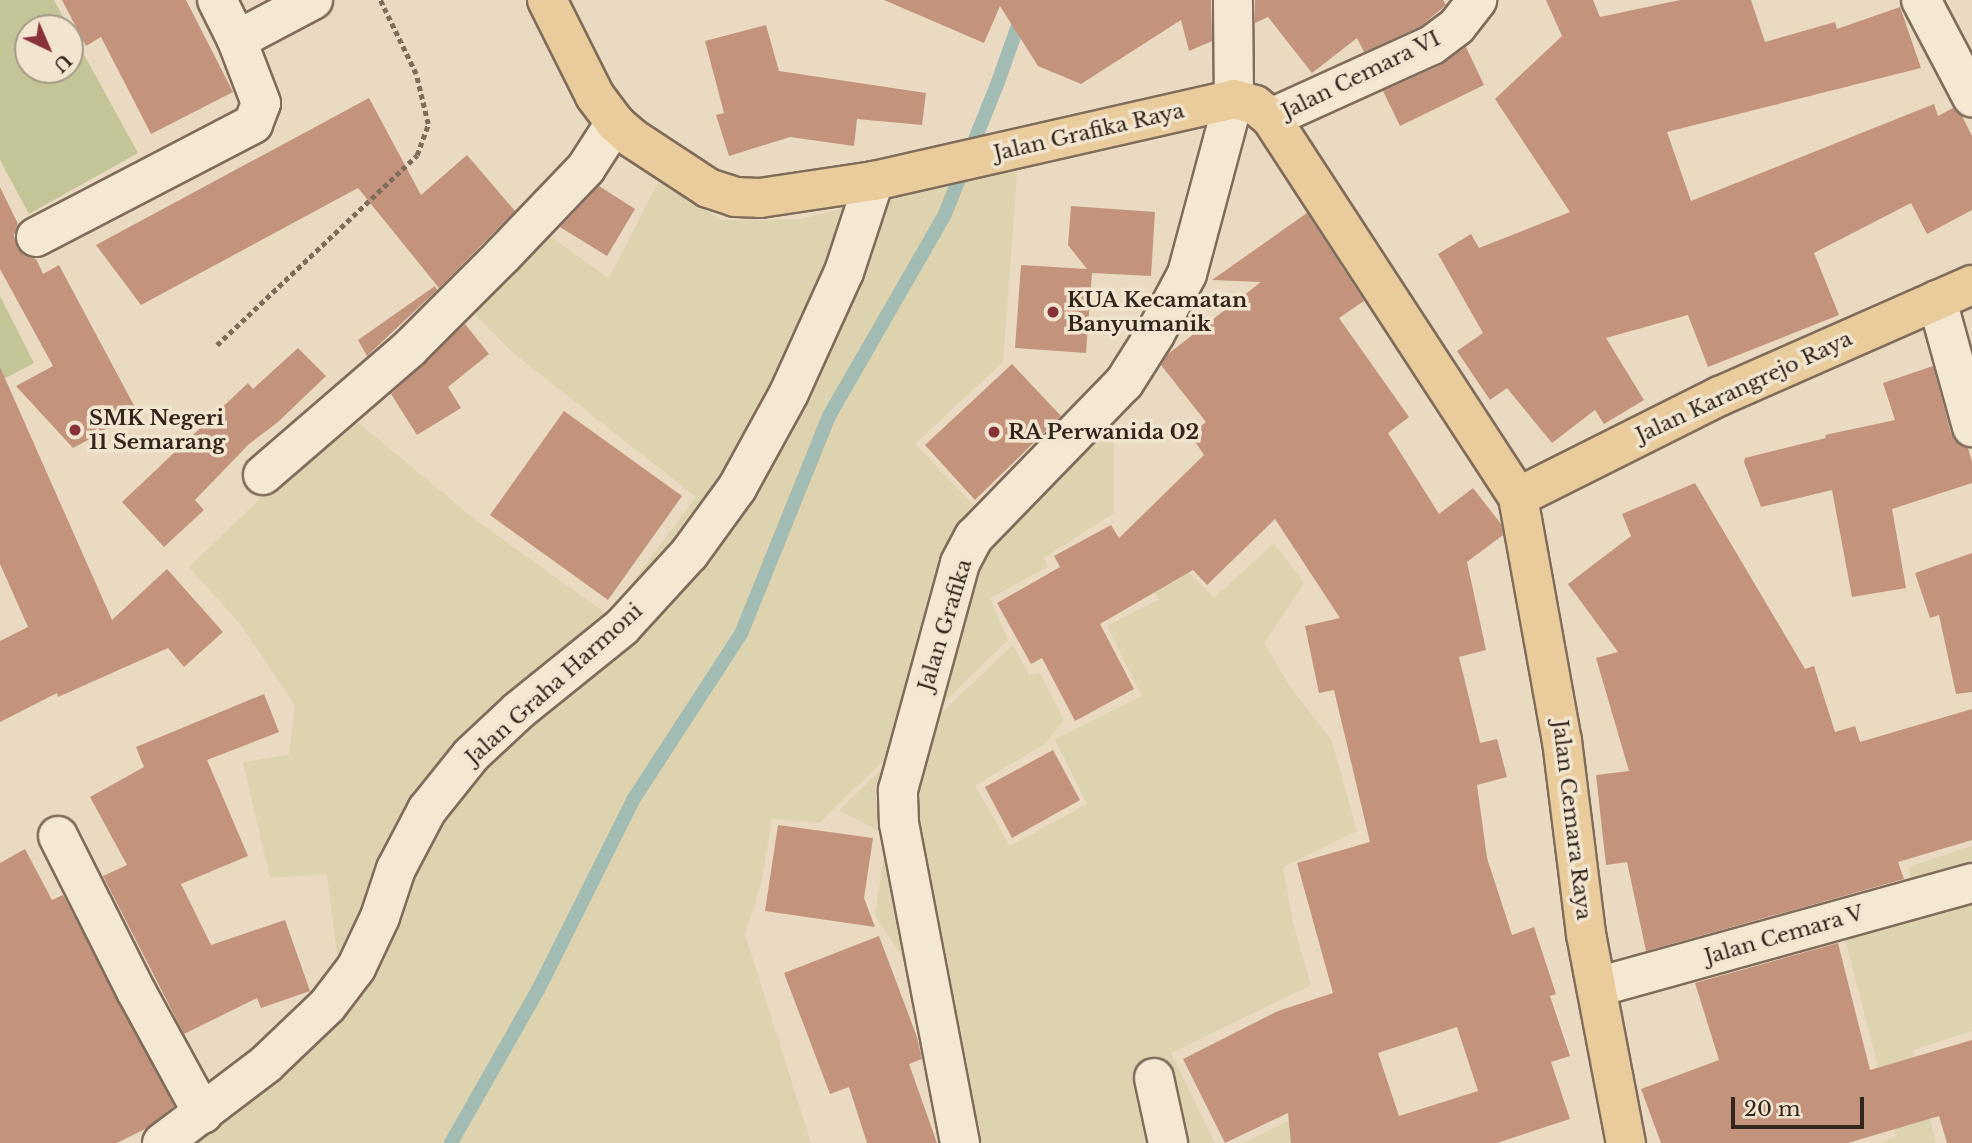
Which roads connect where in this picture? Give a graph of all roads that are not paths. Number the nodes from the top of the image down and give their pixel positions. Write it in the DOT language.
graph roads {
  1 [pos="217,0"];
  2 [pos="313,0"];
  3 [pos="547,0"];
  4 [pos="1233,0"];
  5 [pos="1477,0"];
  6 [pos="1921,0"];
  7 [pos="237,40"];
  8 [pos="1972,97"];
  9 [pos="1234,99"];
  10 [pos="1271,118"];
  11 [pos="615,123"];
  12 [pos="874,181"];
  13 [pos="36,237"];
  14 [pos="1972,285"];
  15 [pos="1937,300"];
  16 [pos="1972,427"];
  17 [pos="263,475"];
  18 [pos="1518,497"];
  19 [pos="58,836"];
  20 [pos="1972,883"];
  21 [pos="1597,987"];
  22 [pos="1154,1078"];
  23 [pos="203,1114"];
  24 [pos="162,1143"];
  25 [pos="960,1143"];
  26 [pos="1168,1143"];
  27 [pos="1626,1143"];
  1 -- 7 [label="street"];
  2 -- 7 [label="street"];
  3 -- 11 [label="main road, Jalan Grafika Raya"];
  4 -- 9 [label="street, Jalan Grafika"];
  5 -- 10 [label="street, Jalan Cemara VI"];
  6 -- 8 [label="street"];
  7 -- 13 [label="street"];
  9 -- 10 [label="main road"];
  9 -- 12 [label="main road, Jalan Grafika Raya"];
  9 -- 25 [label="street, Jalan Grafika"];
  10 -- 18 [label="main road"];
  11 -- 12 [label="main road, Jalan Grafika Raya"];
  11 -- 17 [label="street"];
  12 -- 23 [label="street, Jalan Graha Harmoni"];
  14 -- 15 [label="main road, Jalan Karangrejo Raya"];
  15 -- 16 [label="street"];
  15 -- 18 [label="main road, Jalan Karangrejo Raya"];
  18 -- 21 [label="main road, Jalan Cemara Raya"];
  19 -- 23 [label="street"];
  20 -- 21 [label="street, Jalan Cemara V"];
  21 -- 27 [label="main road, Jalan Cemara Raya"];
  22 -- 26 [label="street"];
  23 -- 24 [label="street, Jalan Graha Harmoni"];
}
